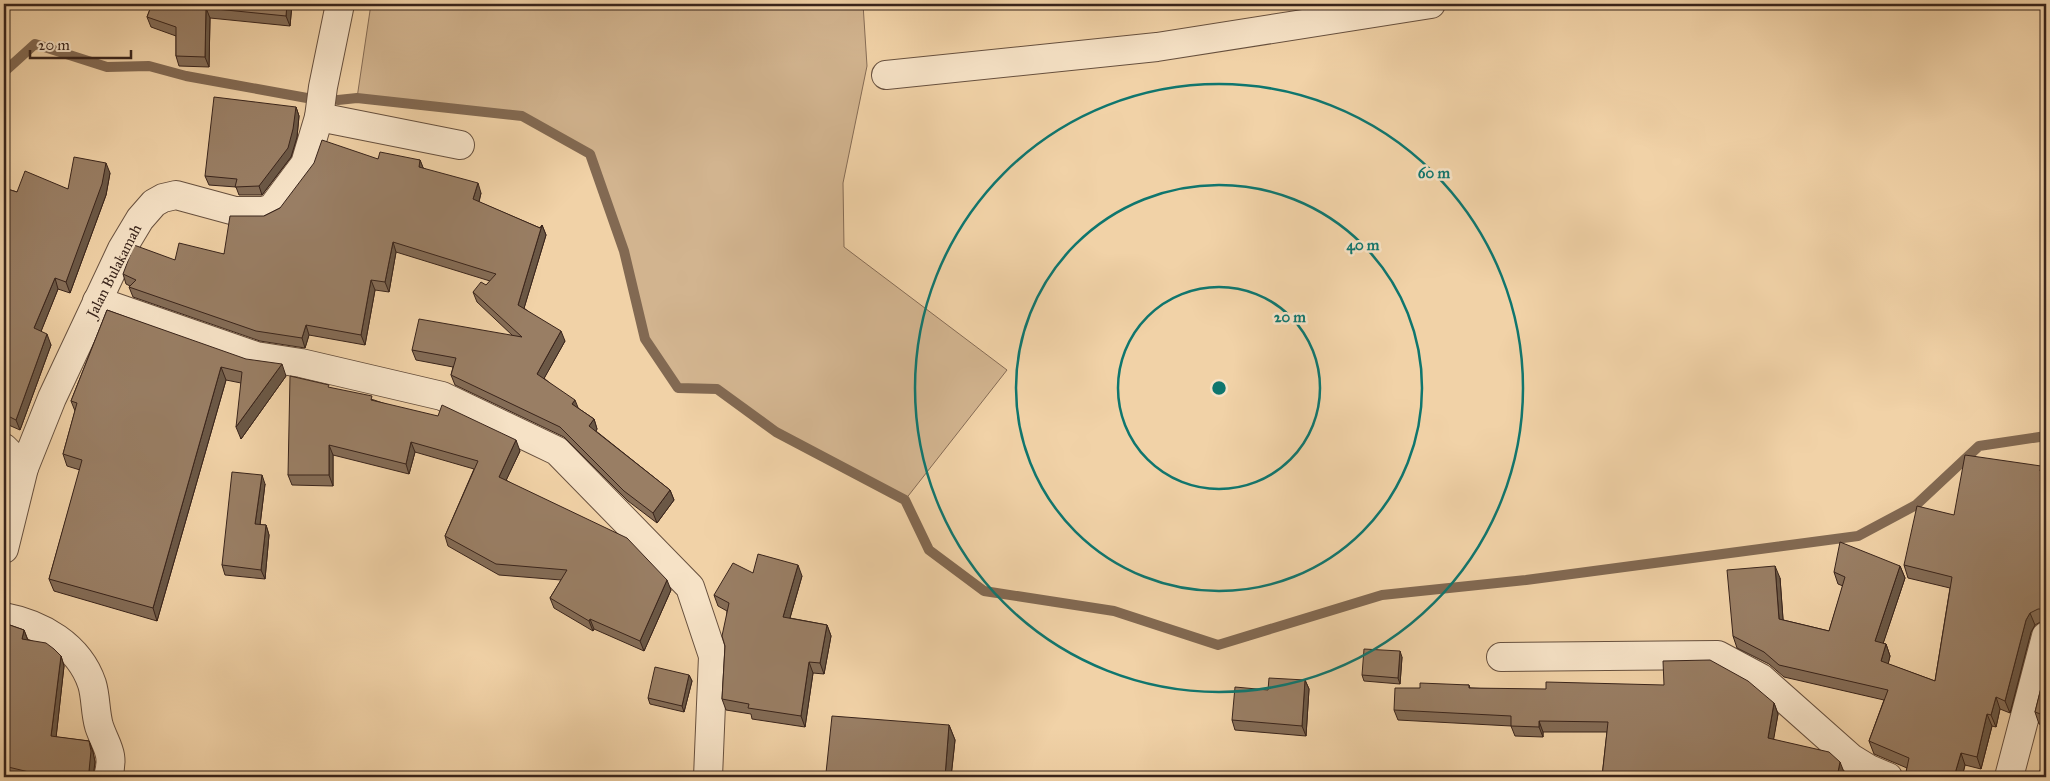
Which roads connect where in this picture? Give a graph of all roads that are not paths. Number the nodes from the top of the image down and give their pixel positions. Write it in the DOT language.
graph roads {
  1 [pos="340,4"];
  2 [pos="1431,4"];
  3 [pos="886,75"];
  4 [pos="319,117"];
  5 [pos="460,145"];
  6 [pos="97,302"];
  7 [pos="4,448"];
  8 [pos="24,468"];
  9 [pos="4,549"];
  10 [pos="4,617"];
  11 [pos="2046,636"];
  12 [pos="1501,657"];
  13 [pos="108,777"];
  14 [pos="708,777"];
  15 [pos="1888,777"];
  16 [pos="2009,777"];
  1 -- 4 [label="street, Jalan Bulakamah"];
  2 -- 3 [label="street"];
  4 -- 5 [label="street"];
  4 -- 6 [label="street, Jalan Bulakamah"];
  6 -- 8 [label="street, Jalan Bulakamah"];
  6 -- 14 [label="street"];
  7 -- 8 [label="street"];
  8 -- 9 [label="street, Jalan Bulakamah"];
  10 -- 13 [label="street"];
  11 -- 16 [label="street"];
  12 -- 15 [label="street"];
}
